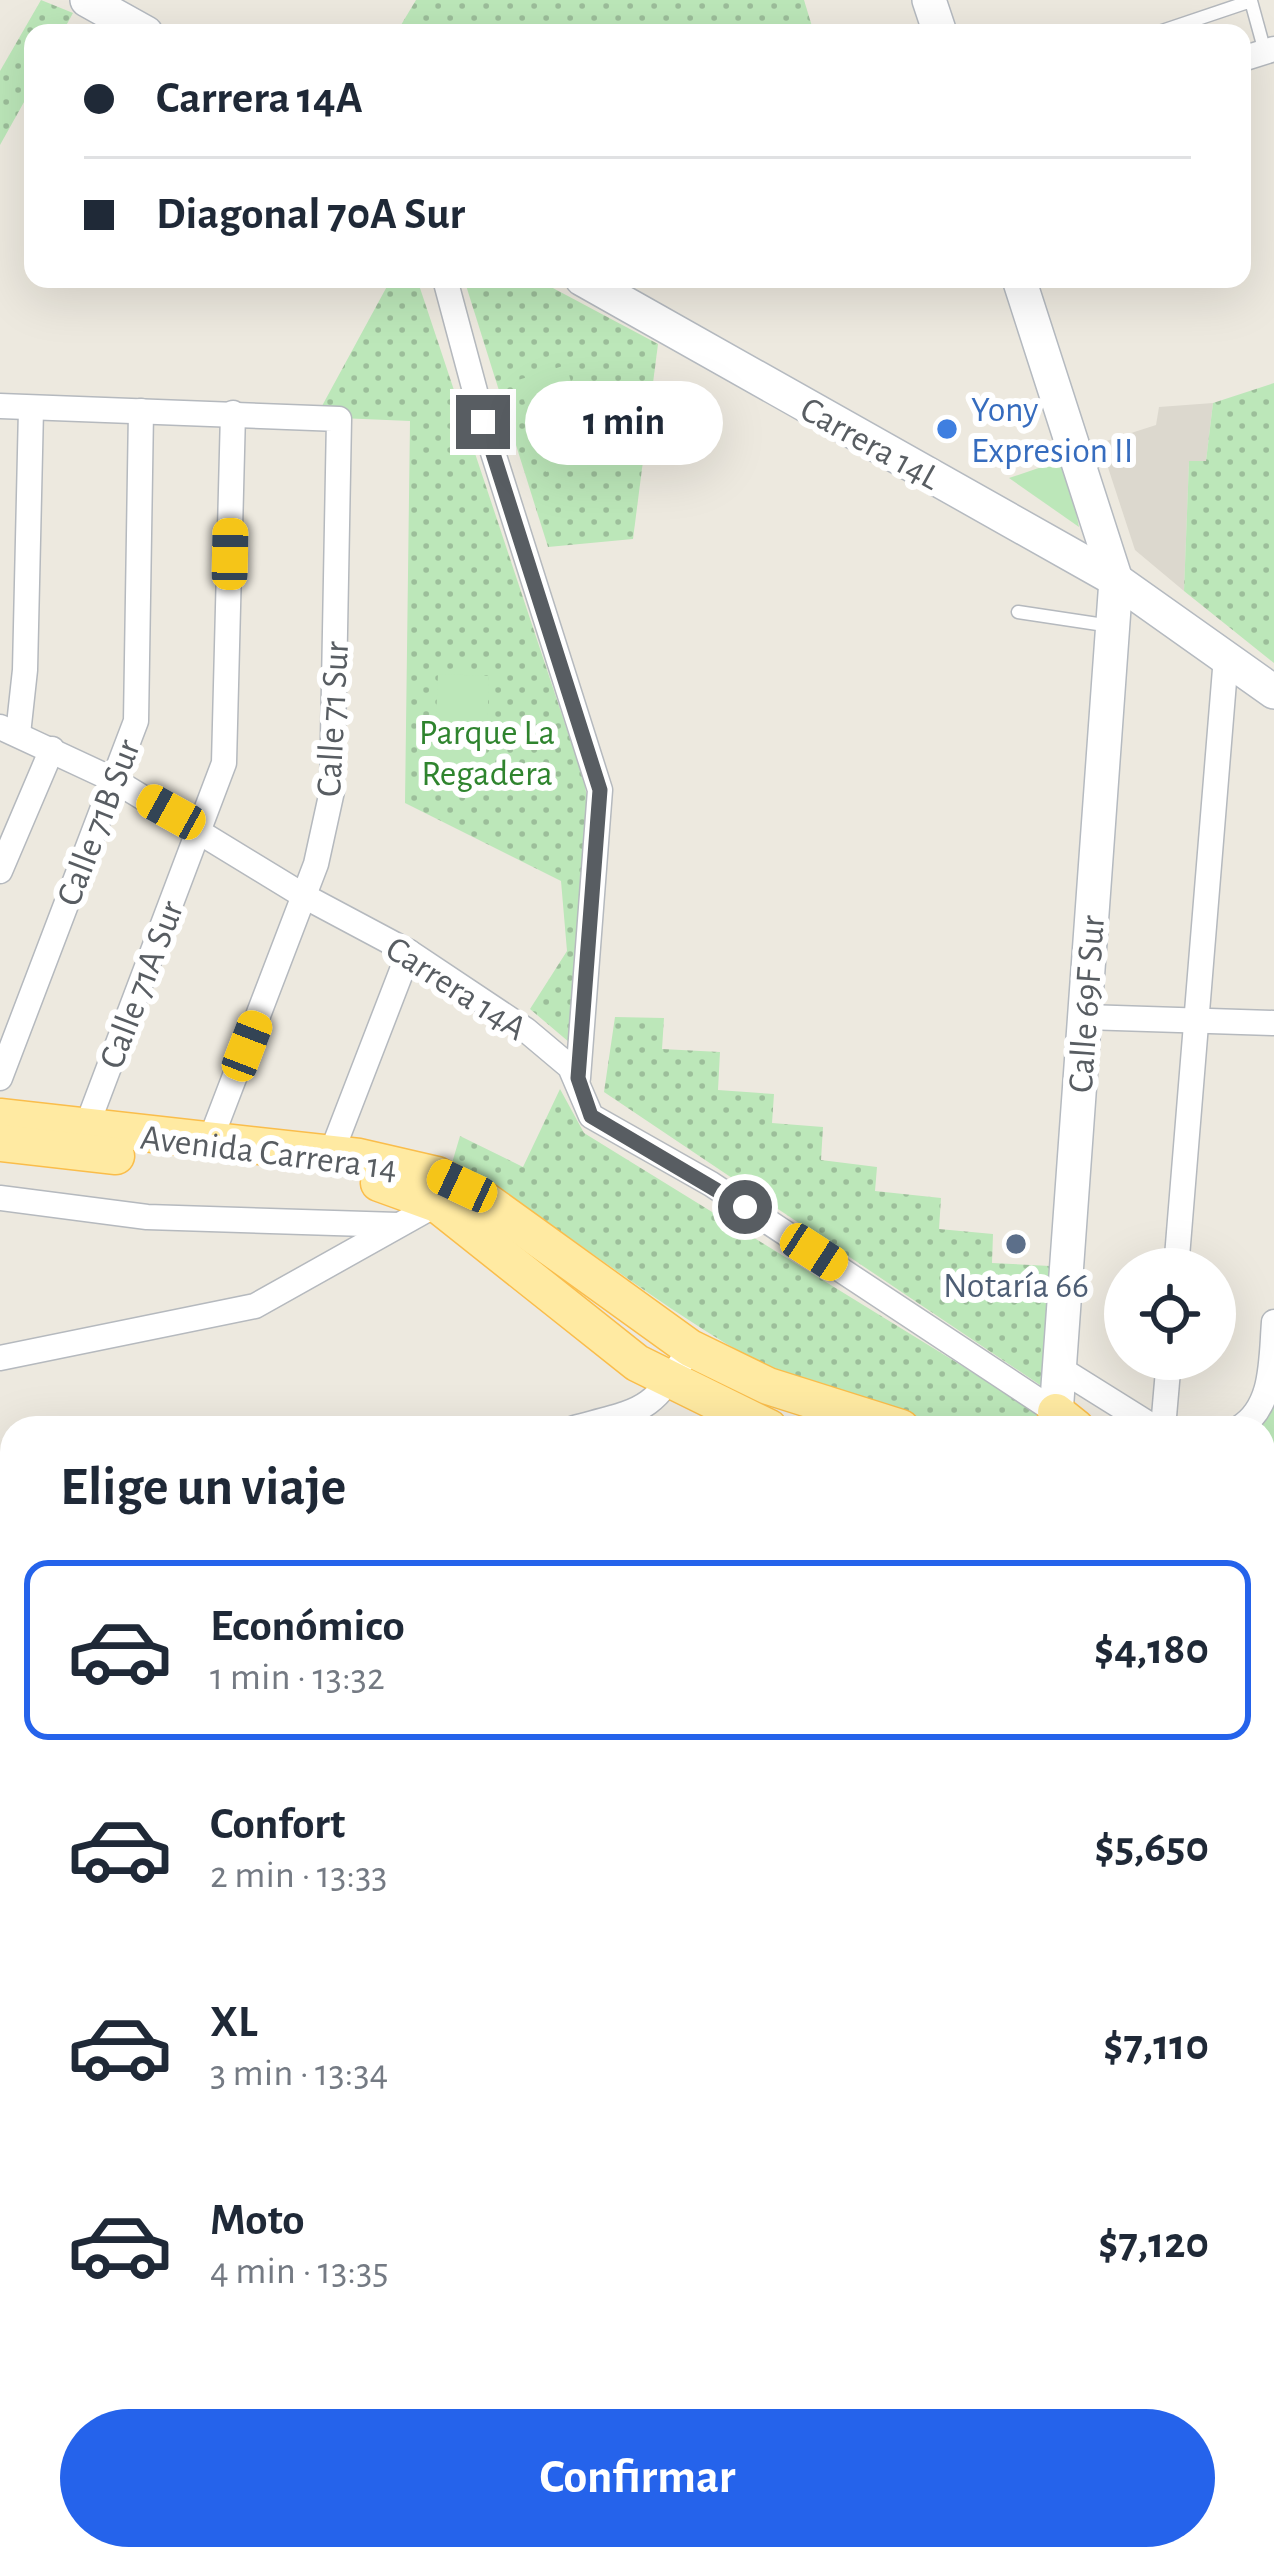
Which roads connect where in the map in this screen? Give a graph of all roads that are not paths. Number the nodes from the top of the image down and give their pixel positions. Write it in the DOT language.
graph roads {
  1 [pos="87,0"];
  2 [pos="130,24"];
  3 [pos="1182,24"];
  4 [pos="1260,53"];
  5 [pos="447,288"];
  6 [pos="603,288"];
  7 [pos="1022,288"];
  8 [pos="0,406"];
  9 [pos="32,409"];
  10 [pos="140,412"];
  11 [pos="232,413"];
  12 [pos="1116,580"];
  13 [pos="1018,612"];
  14 [pos="1112,626"];
  15 [pos="1226,657"];
  16 [pos="1274,692"];
  17 [pos="9,730"];
  18 [pos="52,749"];
  19 [pos="114,780"];
  20 [pos="199,828"];
  21 [pos="0,871"];
  22 [pos="304,896"];
  23 [pos="410,952"];
  24 [pos="1084,1017"];
  25 [pos="1196,1021"];
  26 [pos="1274,1023"];
  27 [pos="0,1078"];
  28 [pos="578,1078"];
  29 [pos="0,1117"];
  30 [pos="86,1129"];
  31 [pos="210,1141"];
  32 [pos="0,1143"];
  33 [pos="331,1154"];
  34 [pos="0,1198"];
  35 [pos="437,1204"];
  36 [pos="401,1225"];
  37 [pos="1178,1248"];
  38 [pos="1274,1322"];
  39 [pos="1273,1341"];
  40 [pos="691,1348"];
  41 [pos="0,1358"];
  42 [pos="1059,1368"];
  43 [pos="1166,1380"];
  44 [pos="670,1382"];
  45 [pos="619,1416"];
  46 [pos="743,1416"];
  47 [pos="863,1416"];
  48 [pos="1052,1416"];
  49 [pos="1062,1416"];
  50 [pos="1139,1416"];
  51 [pos="1161,1416"];
  52 [pos="1254,1416"];
  1 -- 2 [label="street"];
  3 -- 4 [label="lane"];
  5 -- 28 [label="street"];
  6 -- 12 [label="street, Carrera 14L"];
  7 -- 12 [label="street"];
  8 -- 9 [label="street"];
  9 -- 10 [label="street"];
  9 -- 17 [label="street"];
  10 -- 11 [label="street"];
  10 -- 19 [label="street, Calle 71B Sur"];
  11 -- 20 [label="street, Calle 71A Sur"];
  11 -- 22 [label="street, Calle 71 Sur"];
  12 -- 14 [label="street, Calle 69F Sur"];
  12 -- 15 [label="street, Carrera 14L"];
  13 -- 14 [label="lane"];
  14 -- 24 [label="street, Calle 69F Sur"];
  15 -- 16 [label="street, Carrera 14L"];
  15 -- 25 [label="street"];
  17 -- 18 [label="street, Carrera 14A"];
  18 -- 19 [label="street, Carrera 14A"];
  18 -- 21 [label="street"];
  19 -- 20 [label="street, Carrera 14A"];
  19 -- 27 [label="street, Calle 71B Sur"];
  20 -- 22 [label="street, Carrera 14A"];
  20 -- 30 [label="street, Calle 71A Sur"];
  22 -- 23 [label="street, Carrera 14A"];
  22 -- 31 [label="street, Calle 71 Sur"];
  23 -- 28 [label="street, Carrera 14A"];
  23 -- 33 [label="street"];
  24 -- 25 [label="street"];
  24 -- 42 [label="street, Calle 69F Sur"];
  25 -- 26 [label="street"];
  25 -- 37 [label="street"];
  28 -- 48 [label="street, Carrera 14A"];
  29 -- 30 [label="main road, Avenida Carrera 14"];
  30 -- 31 [label="main road, Avenida Carrera 14"];
  31 -- 33 [label="main road, Avenida Carrera 14"];
  32 -- 35 [label="main road, Avenida Carrera 14"];
  33 -- 40 [label="main road, Avenida Carrera 14"];
  34 -- 36 [label="street"];
  35 -- 36 [label="street"];
  35 -- 44 [label="main road, Avenida Carrera 14"];
  36 -- 41 [label="street"];
  38 -- 39 [label="street"];
  39 -- 52 [label="street"];
  40 -- 44 [label="street"];
  40 -- 47 [label="main road, Avenida Carrera 14"];
  42 -- 49 [label="street, Calle 69F Sur"];
  42 -- 50 [label="street"];
  43 -- 51 [label="street"];
  44 -- 45 [label="street"];
  44 -- 46 [label="main road, Avenida Carrera 14"];
}
